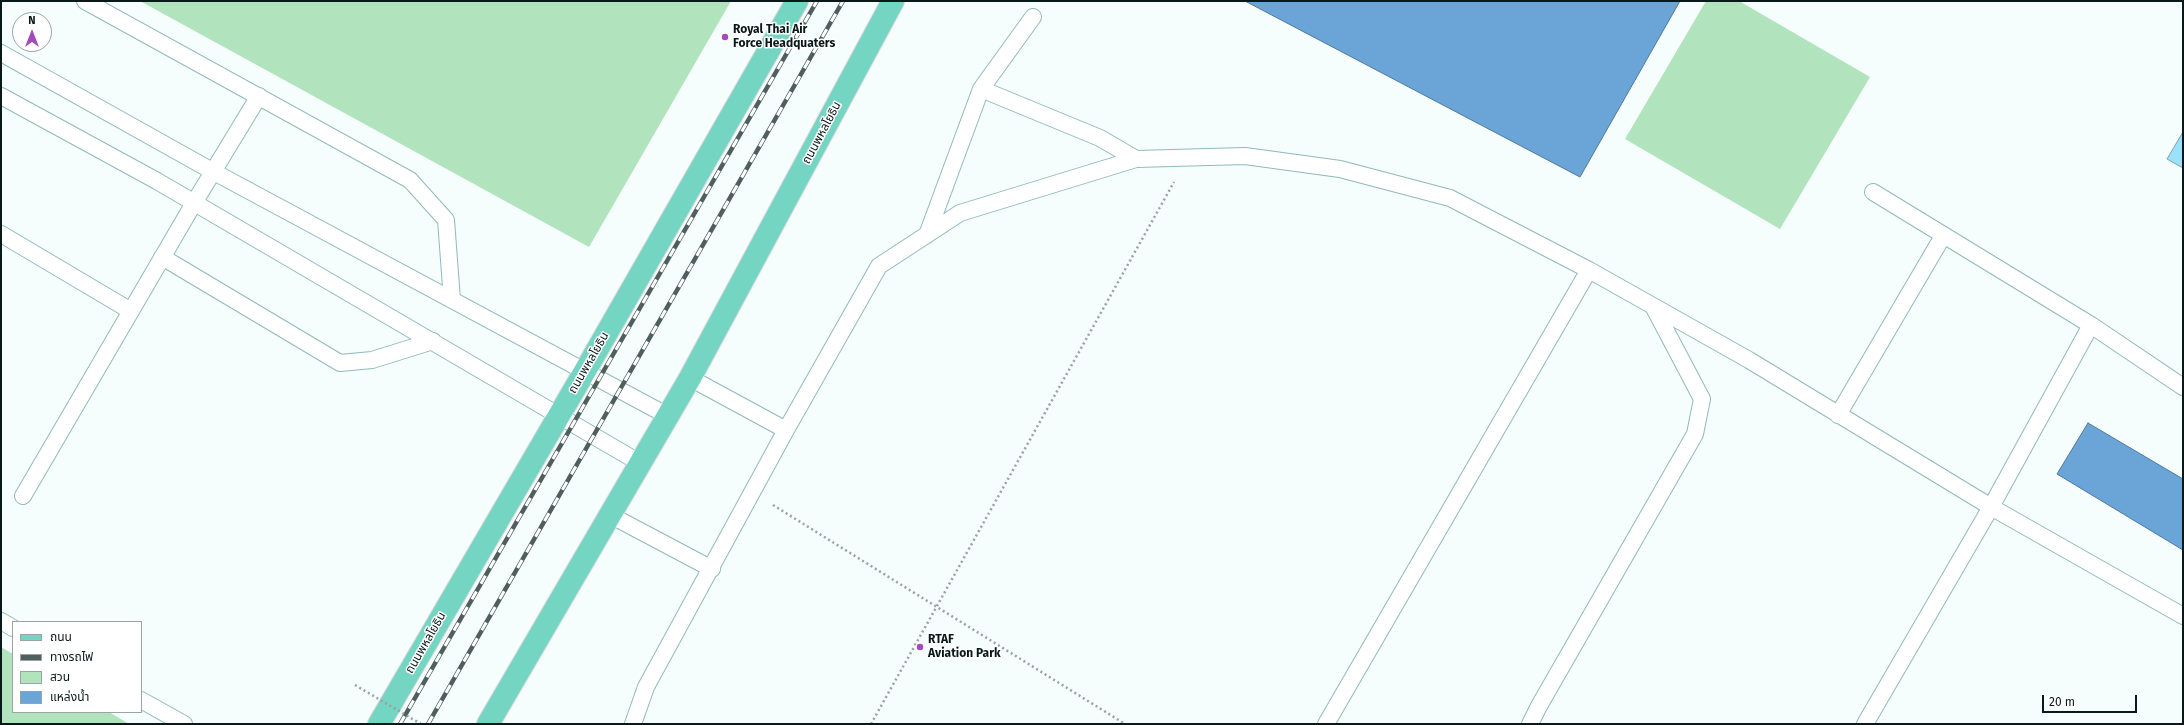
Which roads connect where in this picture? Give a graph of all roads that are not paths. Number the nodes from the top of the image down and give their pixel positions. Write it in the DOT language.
graph roads {
  1 [pos="85,1"];
  2 [pos="797,1"];
  3 [pos="893,1"];
  4 [pos="1033,17"];
  5 [pos="1,52"];
  6 [pos="981,89"];
  7 [pos="1,96"];
  8 [pos="258,96"];
  9 [pos="1136,159"];
  10 [pos="214,172"];
  11 [pos="1873,192"];
  12 [pos="194,203"];
  13 [pos="1,234"];
  14 [pos="927,235"];
  15 [pos="1943,236"];
  16 [pos="162,257"];
  17 [pos="1589,270"];
  18 [pos="452,300"];
  19 [pos="1652,305"];
  20 [pos="131,310"];
  21 [pos="2091,325"];
  22 [pos="433,341"];
  23 [pos="585,371"];
  24 [pos="690,378"];
  25 [pos="2182,385"];
  26 [pos="559,415"];
  27 [pos="1838,415"];
  28 [pos="668,416"];
  29 [pos="786,430"];
  30 [pos="640,463"];
  31 [pos="23,496"];
  32 [pos="1991,507"];
  33 [pos="610,515"];
  34 [pos="712,569"];
  35 [pos="2183,616"];
  36 [pos="1,621"];
  37 [pos="12,627"];
  38 [pos="142,701"];
  39 [pos="184,724"];
  40 [pos="379,724"];
  41 [pos="488,724"];
  42 [pos="633,724"];
  43 [pos="1326,724"];
  44 [pos="1530,724"];
  45 [pos="1864,724"];
  1 -- 8 [label="lane"];
  2 -- 23 [label="main road, ถนนพหลโยธิน"];
  3 -- 24 [label="main road, ถนนพหลโยธิน"];
  4 -- 6 [label="lane"];
  5 -- 10 [label="lane"];
  6 -- 9 [label="lane"];
  6 -- 14 [label="lane"];
  7 -- 12 [label="lane"];
  8 -- 10 [label="lane"];
  8 -- 18 [label="lane"];
  9 -- 14 [label="lane"];
  9 -- 17 [label="lane"];
  10 -- 12 [label="lane"];
  10 -- 18 [label="lane"];
  11 -- 15 [label="lane"];
  12 -- 16 [label="lane"];
  12 -- 22 [label="lane"];
  13 -- 20 [label="lane"];
  14 -- 29 [label="lane"];
  15 -- 21 [label="lane"];
  15 -- 27 [label="lane"];
  16 -- 20 [label="lane"];
  16 -- 22 [label="lane"];
  17 -- 19 [label="lane"];
  17 -- 43 [label="lane"];
  18 -- 23 [label="lane"];
  19 -- 27 [label="lane"];
  19 -- 44 [label="lane"];
  20 -- 31 [label="lane"];
  21 -- 25 [label="lane"];
  21 -- 32 [label="lane"];
  22 -- 26 [label="lane"];
  23 -- 26 [label="main road, ถนนพหลโยธิน"];
  23 -- 28 [label="lane"];
  24 -- 28 [label="main road, ถนนพหลโยธิน"];
  24 -- 29 [label="lane"];
  26 -- 30 [label="lane"];
  26 -- 40 [label="main road, ถนนพหลโยธิน"];
  27 -- 32 [label="lane"];
  28 -- 30 [label="main road, ถนนพหลโยธิน"];
  29 -- 34 [label="lane"];
  30 -- 33 [label="main road, ถนนพหลโยธิน"];
  32 -- 35 [label="lane"];
  32 -- 45 [label="lane"];
  33 -- 34 [label="lane"];
  33 -- 41 [label="main road, ถนนพหลโยธิน"];
  34 -- 42 [label="lane"];
  36 -- 37 [label="lane"];
  38 -- 39 [label="lane"];
}
